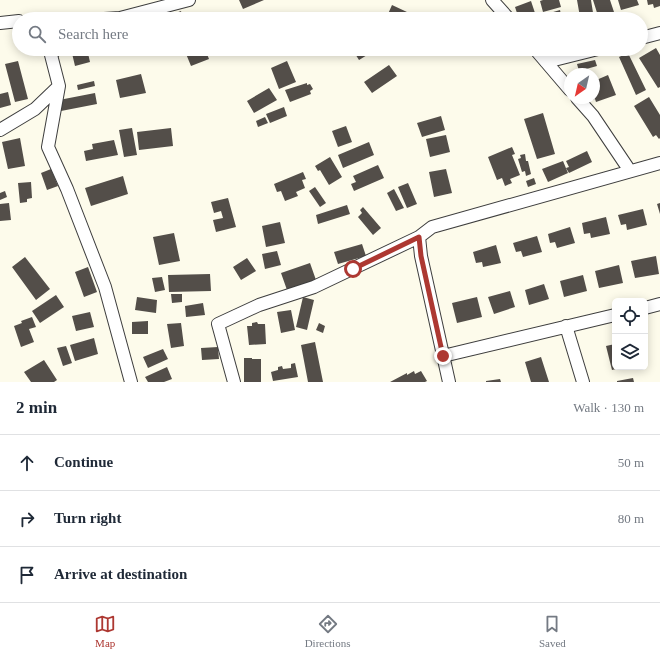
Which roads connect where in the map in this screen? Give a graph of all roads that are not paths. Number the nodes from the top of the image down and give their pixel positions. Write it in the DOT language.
graph roads {
  1 [pos="190,0"];
  2 [pos="492,0"];
  3 [pos="143,12"];
  4 [pos="503,12"];
  5 [pos="12,21"];
  6 [pos="0,22"];
  7 [pos="660,33"];
  8 [pos="648,36"];
  9 [pos="51,56"];
  10 [pos="541,56"];
  11 [pos="570,56"];
  12 [pos="546,62"];
  13 [pos="564,83"];
  14 [pos="60,86"];
  15 [pos="582,104"];
  16 [pos="0,130"];
  17 [pos="660,163"];
  18 [pos="630,171"];
  19 [pos="419,237"];
  20 [pos="660,304"];
  21 [pos="648,307"];
  22 [pos="612,316"];
  23 [pos="566,326"];
  24 [pos="443,356"];
  25 [pos="131,382"];
  26 [pos="234,382"];
  27 [pos="449,382"];
  28 [pos="583,382"];
  1 -- 3 [label="street"];
  2 -- 4 [label="street"];
  5 -- 6 [label="street"];
  7 -- 8 [label="street"];
  9 -- 14 [label="street"];
  10 -- 12 [label="street"];
  11 -- 12 [label="street"];
  12 -- 13 [label="street"];
  14 -- 16 [label="street"];
  14 -- 25 [label="street"];
  15 -- 18 [label="street"];
  17 -- 18 [label="street"];
  18 -- 19 [label="street"];
  19 -- 24 [label="street"];
  19 -- 26 [label="street"];
  20 -- 21 [label="street"];
  22 -- 23 [label="street"];
  23 -- 24 [label="street"];
  23 -- 28 [label="street"];
  24 -- 27 [label="street"];
}
